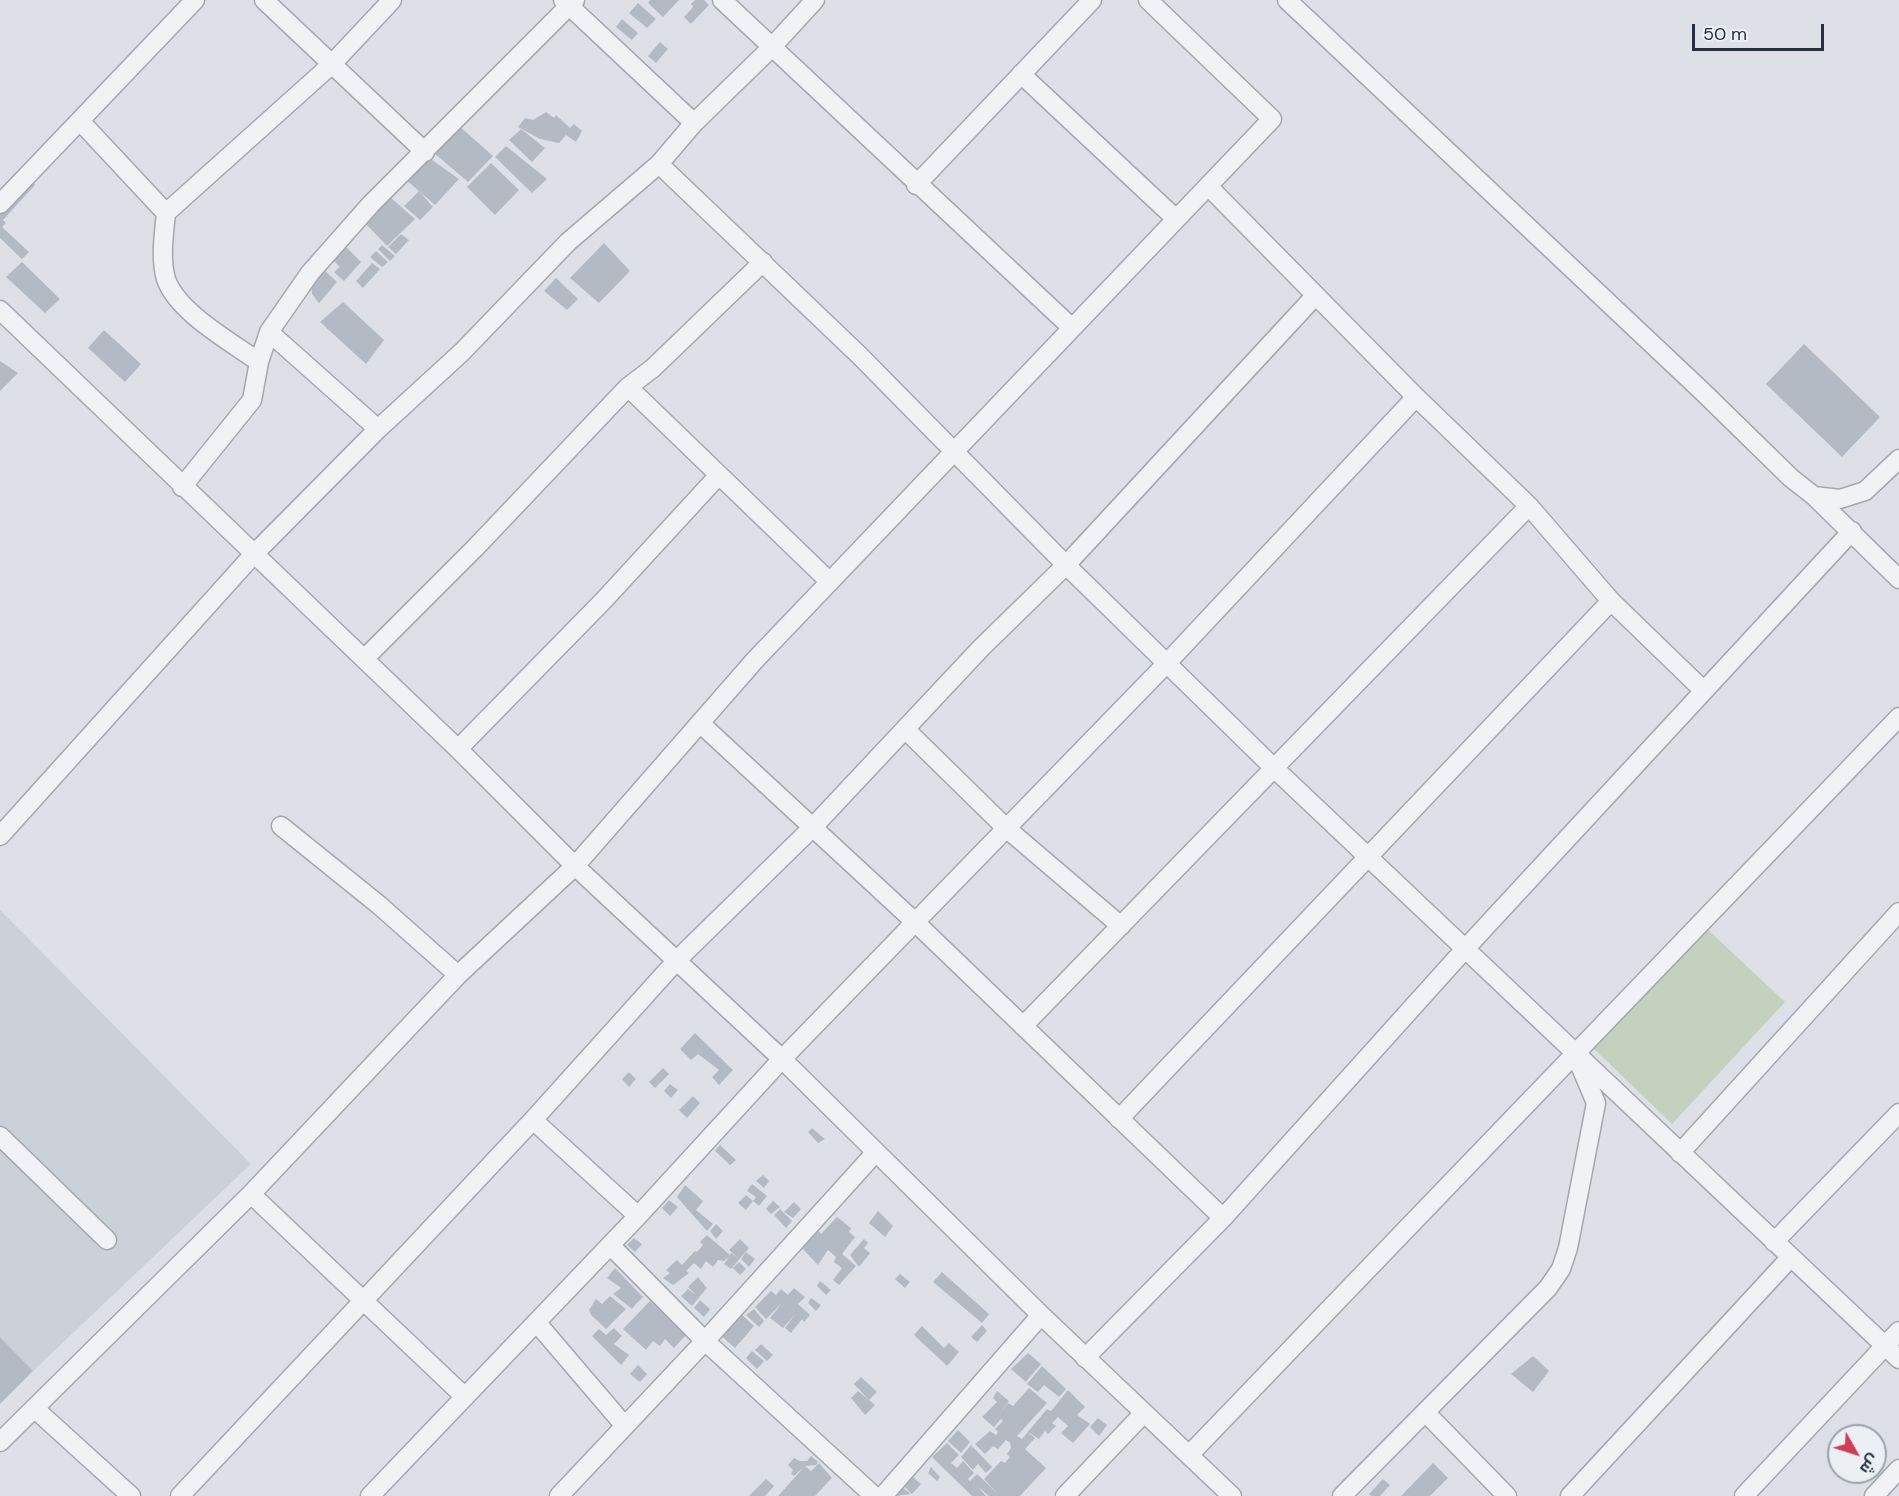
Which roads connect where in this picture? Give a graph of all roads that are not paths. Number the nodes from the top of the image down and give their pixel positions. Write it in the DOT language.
graph roads {
  1 [pos="195,0"];
  2 [pos="264,0"];
  3 [pos="392,0"];
  4 [pos="722,0"];
  5 [pos="815,0"];
  6 [pos="1092,0"];
  7 [pos="1148,0"];
  8 [pos="1287,0"];
  9 [pos="569,2"];
  10 [pos="771,48"];
  11 [pos="331,65"];
  12 [pos="1021,74"];
  13 [pos="80,121"];
  14 [pos="694,123"];
  15 [pos="425,152"];
  16 [pos="659,164"];
  17 [pos="916,185"];
  18 [pos="1208,186"];
  19 [pos="0,204"];
  20 [pos="166,213"];
  21 [pos="1175,218"];
  22 [pos="763,262"];
  23 [pos="1315,296"];
  24 [pos="0,310"];
  25 [pos="1071,327"];
  26 [pos="269,332"];
  27 [pos="259,362"];
  28 [pos="628,387"];
  29 [pos="1416,397"];
  30 [pos="378,429"];
  31 [pos="954,450"];
  32 [pos="1899,459"];
  33 [pos="719,475"];
  34 [pos="182,487"];
  35 [pos="1814,496"];
  36 [pos="1529,506"];
  37 [pos="1852,531"];
  38 [pos="253,555"];
  39 [pos="1066,565"];
  40 [pos="1899,579"];
  41 [pos="830,582"];
  42 [pos="1611,601"];
  43 [pos="364,659"];
  44 [pos="1167,663"];
  45 [pos="1704,691"];
  46 [pos="1899,717"];
  47 [pos="701,724"];
  48 [pos="905,729"];
  49 [pos="458,749"];
  50 [pos="1274,768"];
  51 [pos="281,826"];
  52 [pos="813,827"];
  53 [pos="1006,828"];
  54 [pos="0,836"];
  55 [pos="1367,857"];
  56 [pos="575,866"];
  57 [pos="1899,912"];
  58 [pos="915,922"];
  59 [pos="1121,926"];
  60 [pos="1465,949"];
  61 [pos="678,959"];
  62 [pos="458,975"];
  63 [pos="1023,1026"];
  64 [pos="1575,1054"];
  65 [pos="782,1059"];
  66 [pos="1899,1113"];
  67 [pos="1119,1119"];
  68 [pos="533,1120"];
  69 [pos="0,1136"];
  70 [pos="876,1152"];
  71 [pos="1680,1153"];
  72 [pos="251,1194"];
  73 [pos="638,1216"];
  74 [pos="1223,1218"];
  75 [pos="107,1240"];
  76 [pos="1774,1242"];
  77 [pos="610,1245"];
  78 [pos="1791,1257"];
  79 [pos="364,1300"];
  80 [pos="1041,1315"];
  81 [pos="537,1323"];
  82 [pos="1899,1331"];
  83 [pos="705,1341"];
  84 [pos="1892,1352"];
  85 [pos="1085,1358"];
  86 [pos="465,1397"];
  87 [pos="34,1408"];
  88 [pos="1426,1413"];
  89 [pos="1143,1414"];
  90 [pos="624,1425"];
  91 [pos="0,1442"];
  92 [pos="1190,1455"];
  93 [pos="1899,1469"];
  94 [pos="131,1496"];
  95 [pos="180,1496"];
  96 [pos="370,1496"];
  97 [pos="559,1496"];
  98 [pos="874,1496"];
  99 [pos="883,1496"];
  100 [pos="1065,1496"];
  101 [pos="1232,1496"];
  102 [pos="1342,1496"];
  103 [pos="1508,1496"];
  104 [pos="1570,1496"];
  105 [pos="1744,1496"];
  106 [pos="1874,1496"];
  1 -- 13 [label="street"];
  2 -- 11 [label="street"];
  3 -- 11 [label="street"];
  4 -- 10 [label="street"];
  5 -- 10 [label="street"];
  6 -- 12 [label="street"];
  7 -- 18 [label="street"];
  8 -- 35 [label="street"];
  9 -- 14 [label="street"];
  9 -- 15 [label="street"];
  10 -- 14 [label="street"];
  10 -- 17 [label="street"];
  11 -- 15 [label="street"];
  11 -- 20 [label="street"];
  12 -- 17 [label="street"];
  12 -- 21 [label="street"];
  13 -- 19 [label="street"];
  13 -- 20 [label="street"];
  14 -- 16 [label="street"];
  15 -- 26 [label="street"];
  16 -- 22 [label="street"];
  16 -- 30 [label="street"];
  17 -- 25 [label="street"];
  18 -- 21 [label="street"];
  18 -- 23 [label="street"];
  20 -- 27 [label="street"];
  21 -- 25 [label="street"];
  22 -- 28 [label="street"];
  22 -- 31 [label="street"];
  23 -- 29 [label="street"];
  23 -- 39 [label="street"];
  24 -- 34 [label="street"];
  25 -- 31 [label="street"];
  26 -- 27 [label="street"];
  26 -- 30 [label="street"];
  27 -- 34 [label="street"];
  28 -- 33 [label="street"];
  28 -- 43 [label="street"];
  29 -- 36 [label="street"];
  29 -- 44 [label="street"];
  30 -- 38 [label="street"];
  31 -- 39 [label="street"];
  31 -- 41 [label="street"];
  32 -- 35 [label="street"];
  33 -- 41 [label="street"];
  33 -- 49 [label="street"];
  34 -- 38 [label="street"];
  35 -- 37 [label="street"];
  36 -- 42 [label="street"];
  36 -- 50 [label="street"];
  37 -- 40 [label="street"];
  37 -- 45 [label="street"];
  38 -- 43 [label="street"];
  38 -- 54 [label="street"];
  39 -- 44 [label="street"];
  39 -- 48 [label="street"];
  41 -- 47 [label="street"];
  42 -- 45 [label="street"];
  42 -- 55 [label="street"];
  43 -- 49 [label="street"];
  44 -- 50 [label="street"];
  44 -- 53 [label="street"];
  45 -- 60 [label="street"];
  46 -- 64 [label="street"];
  47 -- 52 [label="street"];
  47 -- 56 [label="street"];
  48 -- 52 [label="street"];
  48 -- 53 [label="street"];
  49 -- 56 [label="street"];
  50 -- 55 [label="street"];
  50 -- 59 [label="street"];
  51 -- 62 [label="street"];
  52 -- 58 [label="street"];
  52 -- 61 [label="street"];
  53 -- 58 [label="street"];
  53 -- 59 [label="street"];
  55 -- 60 [label="street"];
  55 -- 67 [label="street"];
  56 -- 61 [label="street"];
  56 -- 62 [label="street"];
  57 -- 71 [label="street"];
  58 -- 63 [label="street"];
  58 -- 65 [label="street"];
  59 -- 63 [label="street"];
  60 -- 64 [label="street"];
  60 -- 74 [label="street"];
  61 -- 65 [label="street"];
  61 -- 68 [label="street"];
  62 -- 72 [label="street"];
  63 -- 67 [label="street"];
  64 -- 71 [label="street"];
  64 -- 88 [label="street"];
  64 -- 92 [label="street"];
  65 -- 70 [label="street"];
  65 -- 73 [label="street"];
  66 -- 76 [label="street"];
  67 -- 74 [label="street"];
  68 -- 73 [label="street"];
  68 -- 79 [label="street"];
  69 -- 75 [label="street"];
  70 -- 80 [label="street"];
  70 -- 83 [label="street"];
  71 -- 76 [label="street"];
  72 -- 79 [label="street"];
  72 -- 87 [label="street"];
  73 -- 77 [label="street"];
  74 -- 85 [label="street"];
  76 -- 78 [label="street"];
  77 -- 81 [label="street"];
  77 -- 83 [label="street"];
  78 -- 84 [label="street"];
  78 -- 104 [label="street"];
  79 -- 86 [label="street"];
  79 -- 95 [label="street"];
  80 -- 85 [label="street"];
  80 -- 99 [label="street"];
  81 -- 86 [label="street"];
  81 -- 90 [label="street"];
  82 -- 84 [label="street"];
  83 -- 90 [label="street"];
  83 -- 98 [label="street"];
  84 -- 105 [label="street"];
  85 -- 89 [label="street"];
  86 -- 96 [label="street"];
  87 -- 91 [label="street"];
  87 -- 94 [label="street"];
  88 -- 102 [label="street"];
  88 -- 103 [label="street"];
  89 -- 92 [label="street"];
  89 -- 100 [label="street"];
  90 -- 97 [label="street"];
  92 -- 101 [label="street"];
  93 -- 106 [label="street"];
}
